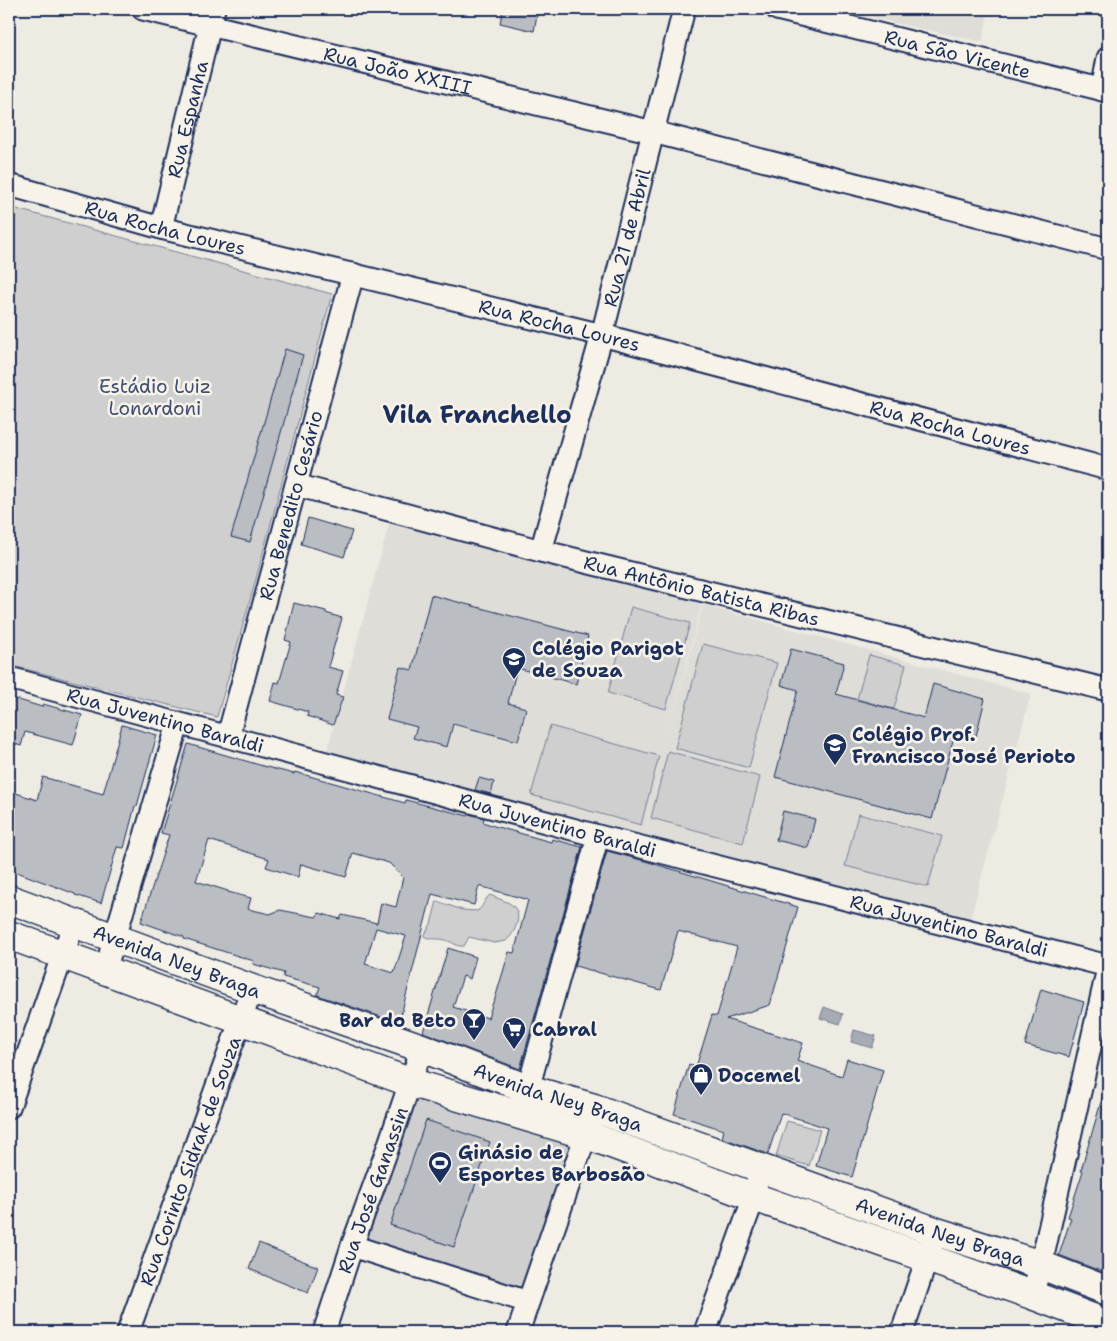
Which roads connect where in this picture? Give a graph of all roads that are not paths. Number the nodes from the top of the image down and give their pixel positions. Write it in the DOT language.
graph roads {
  1 [pos="143,9"];
  2 [pos="684,9"];
  3 [pos="778,9"];
  4 [pos="212,17"];
  5 [pos="1108,58"];
  6 [pos="1105,91"];
  7 [pos="653,132"];
  8 [pos="9,186"];
  9 [pos="161,228"];
  10 [pos="1108,249"];
  11 [pos="353,274"];
  12 [pos="602,336"];
  13 [pos="1108,469"];
  14 [pos="296,485"];
  15 [pos="542,551"];
  16 [pos="9,678"];
  17 [pos="1108,690"];
  18 [pos="178,724"];
  19 [pos="228,736"];
  20 [pos="598,836"];
  21 [pos="9,899"];
  22 [pos="74,923"];
  23 [pos="9,934"];
  24 [pos="115,938"];
  25 [pos="62,955"];
  26 [pos="1108,967"];
  27 [pos="105,971"];
  28 [pos="252,989"];
  29 [pos="241,1022"];
  30 [pos="422,1048"];
  31 [pos="409,1082"];
  32 [pos="528,1088"];
  33 [pos="9,1106"];
  34 [pos="594,1108"];
  35 [pos="516,1114"];
  36 [pos="586,1135"];
  37 [pos="760,1167"];
  38 [pos="754,1197"];
  39 [pos="937,1232"];
  40 [pos="352,1246"];
  41 [pos="927,1257"];
  42 [pos="1041,1265"];
  43 [pos="1108,1292"];
  44 [pos="1032,1294"];
  45 [pos="528,1302"];
  46 [pos="1107,1325"];
  47 [pos="128,1332"];
  48 [pos="324,1332"];
  49 [pos="518,1332"];
  50 [pos="705,1332"];
  51 [pos="902,1332"];
  1 -- 4 [label="street, Rua João XXIII"];
  2 -- 7 [label="street, Rua 21 de Abril"];
  3 -- 6 [label="street, Rua São Vicente"];
  4 -- 7 [label="street, Rua João XXIII"];
  4 -- 9 [label="street, Rua Espanha"];
  5 -- 6 [label="street"];
  7 -- 10 [label="street, Rua João XXIII"];
  7 -- 12 [label="street, Rua 21 de Abril"];
  8 -- 9 [label="street, Rua Rocha Loures"];
  9 -- 11 [label="street, Rua Rocha Loures"];
  11 -- 12 [label="street, Rua Rocha Loures"];
  11 -- 14 [label="street, Rua Benedito Cesário"];
  12 -- 13 [label="street, Rua Rocha Loures"];
  12 -- 15 [label="street, Rua 21 de Abril"];
  14 -- 15 [label="street, Rua Antônio Batista Ribas"];
  14 -- 19 [label="street, Rua Benedito Cesário"];
  15 -- 17 [label="street, Rua Antônio Batista Ribas"];
  16 -- 18 [label="street, Rua Juventino Baraldi"];
  18 -- 19 [label="street, Rua Juventino Baraldi"];
  18 -- 24 [label="street"];
  19 -- 20 [label="street, Rua Juventino Baraldi"];
  20 -- 26 [label="street, Rua Juventino Baraldi"];
  20 -- 32 [label="street"];
  21 -- 22 [label="street, Avenida Ney Braga"];
  22 -- 24 [label="street, Avenida Ney Braga"];
  22 -- 25 [label="street"];
  23 -- 25 [label="street, Avenida Ney Braga"];
  24 -- 27 [label="street"];
  24 -- 28 [label="street, Avenida Ney Braga"];
  25 -- 27 [label="street, Avenida Ney Braga"];
  25 -- 33 [label="street"];
  26 -- 42 [label="street"];
  27 -- 29 [label="street, Avenida Ney Braga"];
  28 -- 29 [label="street, Rua Corinto Sidrak de Souza"];
  28 -- 30 [label="street, Avenida Ney Braga"];
  29 -- 31 [label="street, Avenida Ney Braga"];
  29 -- 47 [label="street, Rua Corinto Sidrak de Souza"];
  30 -- 31 [label="street, Rua José Ganassin"];
  30 -- 32 [label="street, Avenida Ney Braga"];
  31 -- 35 [label="street, Avenida Ney Braga"];
  31 -- 40 [label="street, Rua José Ganassin"];
  32 -- 34 [label="street, Avenida Ney Braga"];
  32 -- 35 [label="street"];
  34 -- 36 [label="street"];
  34 -- 37 [label="street, Avenida Ney Braga"];
  35 -- 36 [label="street, Avenida Ney Braga"];
  36 -- 38 [label="street, Avenida Ney Braga"];
  36 -- 45 [label="street"];
  37 -- 38 [label="street"];
  37 -- 39 [label="street, Avenida Ney Braga"];
  38 -- 41 [label="street, Avenida Ney Braga"];
  38 -- 50 [label="street"];
  39 -- 41 [label="street"];
  39 -- 42 [label="street, Avenida Ney Braga"];
  40 -- 45 [label="street"];
  40 -- 48 [label="street, Rua José Ganassin"];
  41 -- 44 [label="street, Avenida Ney Braga"];
  41 -- 51 [label="street"];
  42 -- 43 [label="street, Avenida Ney Braga"];
  42 -- 44 [label="street"];
  44 -- 46 [label="street, Avenida Ney Braga"];
  45 -- 49 [label="street"];
}
